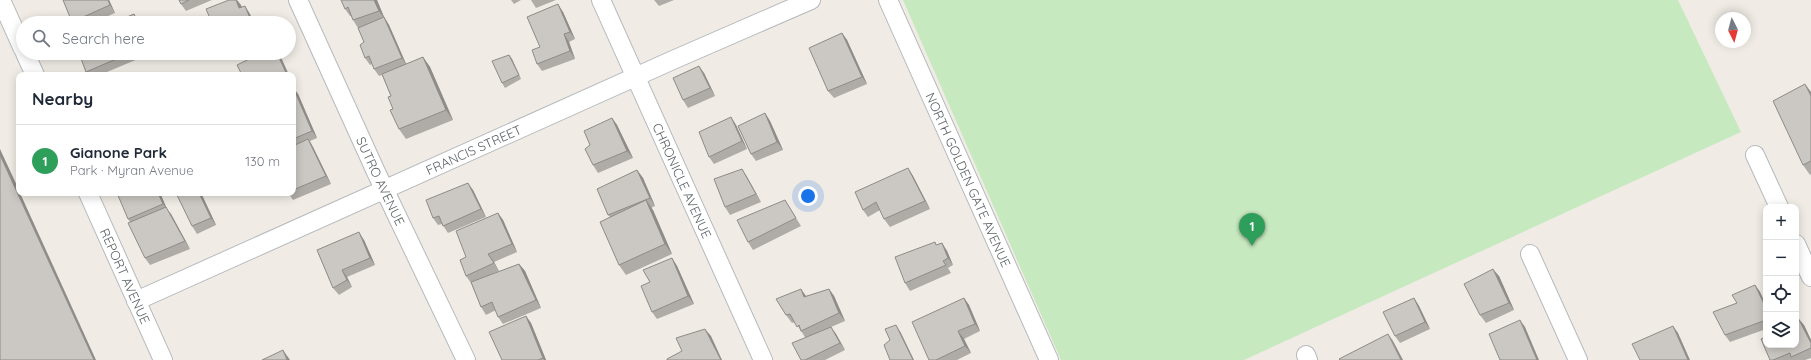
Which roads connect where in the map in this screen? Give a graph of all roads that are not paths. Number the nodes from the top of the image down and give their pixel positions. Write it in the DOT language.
graph roads {
  1 [pos="1,0"];
  2 [pos="298,0"];
  3 [pos="601,0"];
  4 [pos="811,0"];
  5 [pos="888,0"];
  6 [pos="16,33"];
  7 [pos="28,60"];
  8 [pos="34,72"];
  9 [pos="636,77"];
  10 [pos="1756,154"];
  11 [pos="386,190"];
  12 [pos="89,196"];
  13 [pos="1778,204"];
  14 [pos="1799,251"];
  15 [pos="1530,254"];
  16 [pos="1811,277"];
  17 [pos="136,301"];
  18 [pos="163,360"];
  19 [pos="466,360"];
  20 [pos="763,360"];
  21 [pos="1049,360"];
  22 [pos="1578,360"];
  1 -- 6 [label="street"];
  2 -- 11 [label="street, SUTRO AVENUE"];
  3 -- 9 [label="street, CHRONICLE AVENUE"];
  4 -- 9 [label="street, FRANCIS STREET"];
  5 -- 21 [label="street, NORTH GOLDEN GATE AVENUE"];
  7 -- 8 [label="street"];
  9 -- 11 [label="street, FRANCIS STREET"];
  9 -- 20 [label="street, CHRONICLE AVENUE"];
  10 -- 13 [label="street"];
  11 -- 17 [label="street, FRANCIS STREET"];
  11 -- 19 [label="street, SUTRO AVENUE"];
  12 -- 17 [label="street, REPORT AVENUE"];
  14 -- 16 [label="street"];
  15 -- 22 [label="street"];
  17 -- 18 [label="street, REPORT AVENUE"];
}
